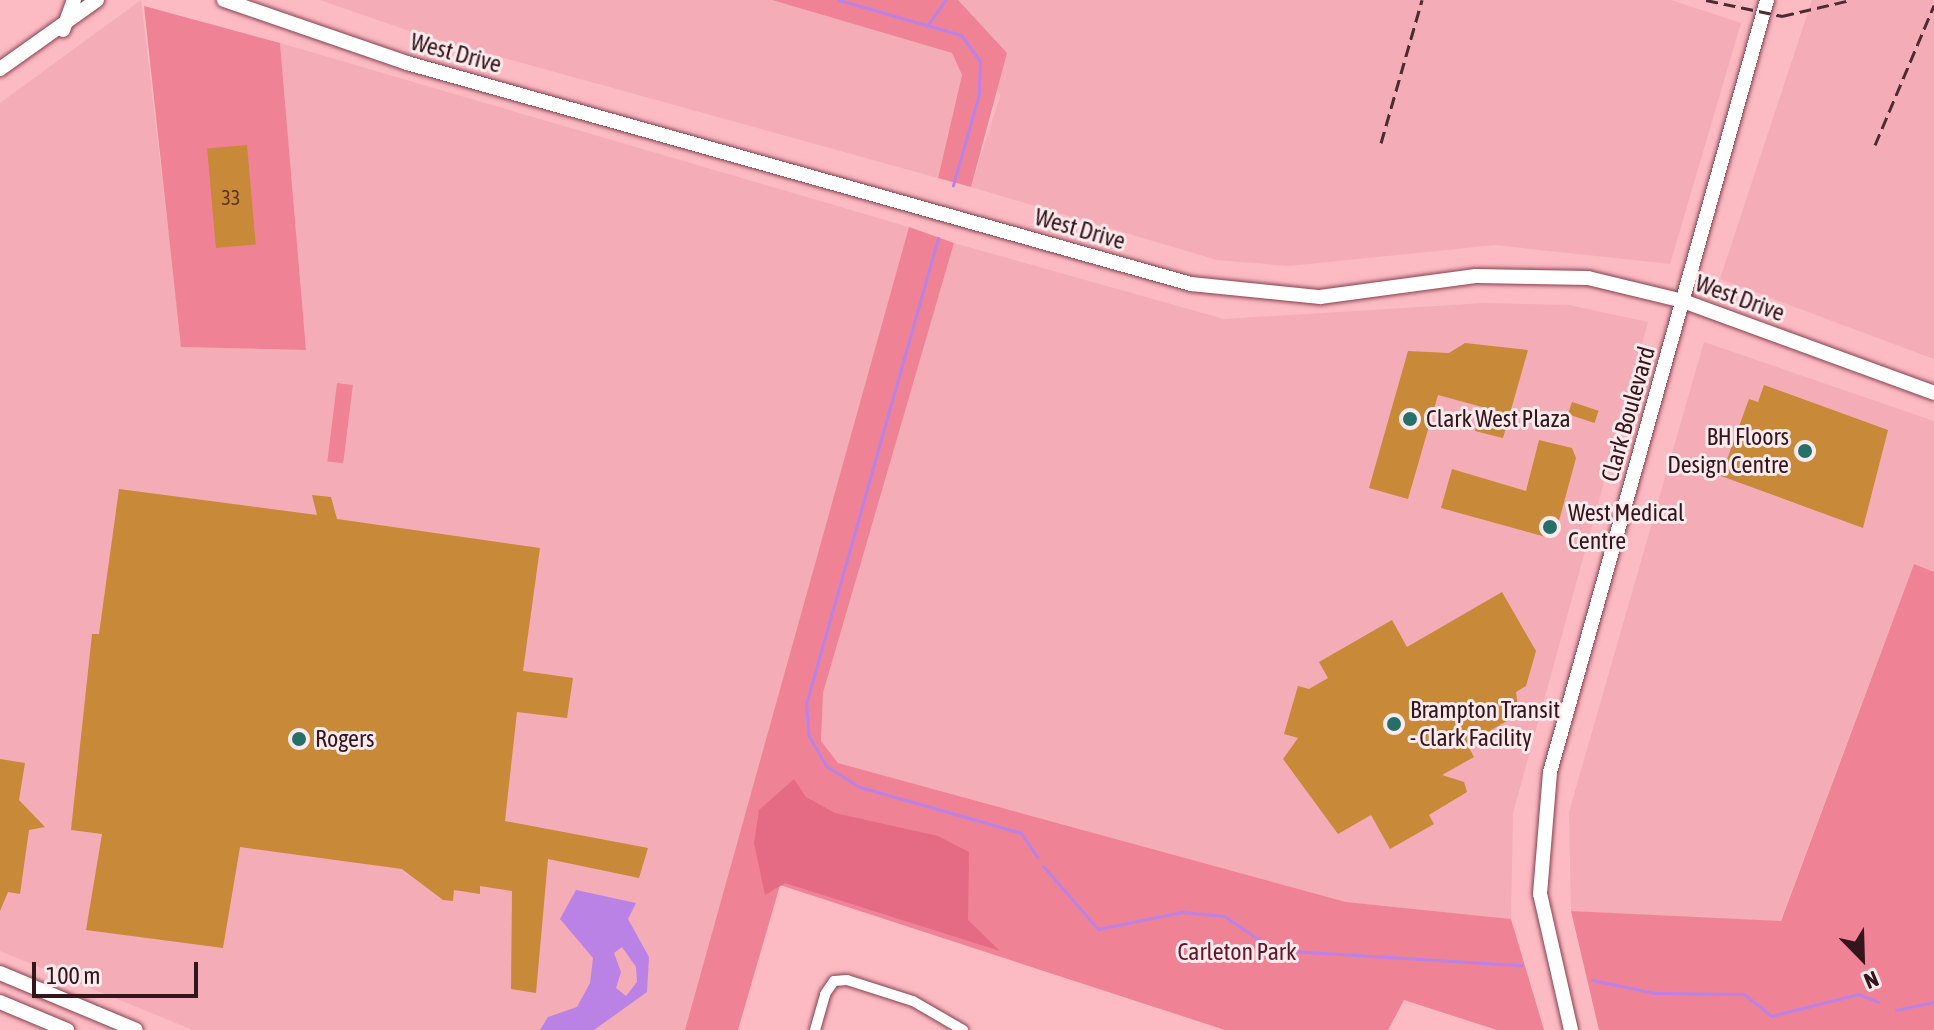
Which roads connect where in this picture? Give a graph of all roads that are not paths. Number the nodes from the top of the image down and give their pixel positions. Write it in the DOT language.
graph roads {
  1 [pos="74,0"];
  2 [pos="97,0"];
  3 [pos="1767,0"];
  4 [pos="227,1"];
  5 [pos="63,30"];
  6 [pos="0,69"];
  7 [pos="1683,301"];
  8 [pos="1934,393"];
  9 [pos="0,973"];
  10 [pos="0,1002"];
  11 [pos="67,1030"];
  12 [pos="136,1030"];
  13 [pos="815,1030"];
  14 [pos="963,1030"];
  15 [pos="1571,1030"];
  1 -- 5 [label="street"];
  2 -- 5 [label="street"];
  3 -- 7 [label="street, Clark Boulevard"];
  4 -- 7 [label="street, West Drive"];
  5 -- 6 [label="street"];
  7 -- 8 [label="street, West Drive"];
  7 -- 15 [label="street, Clark Boulevard"];
  9 -- 12 [label="street"];
  10 -- 11 [label="street"];
  13 -- 14 [label="street"];
}
